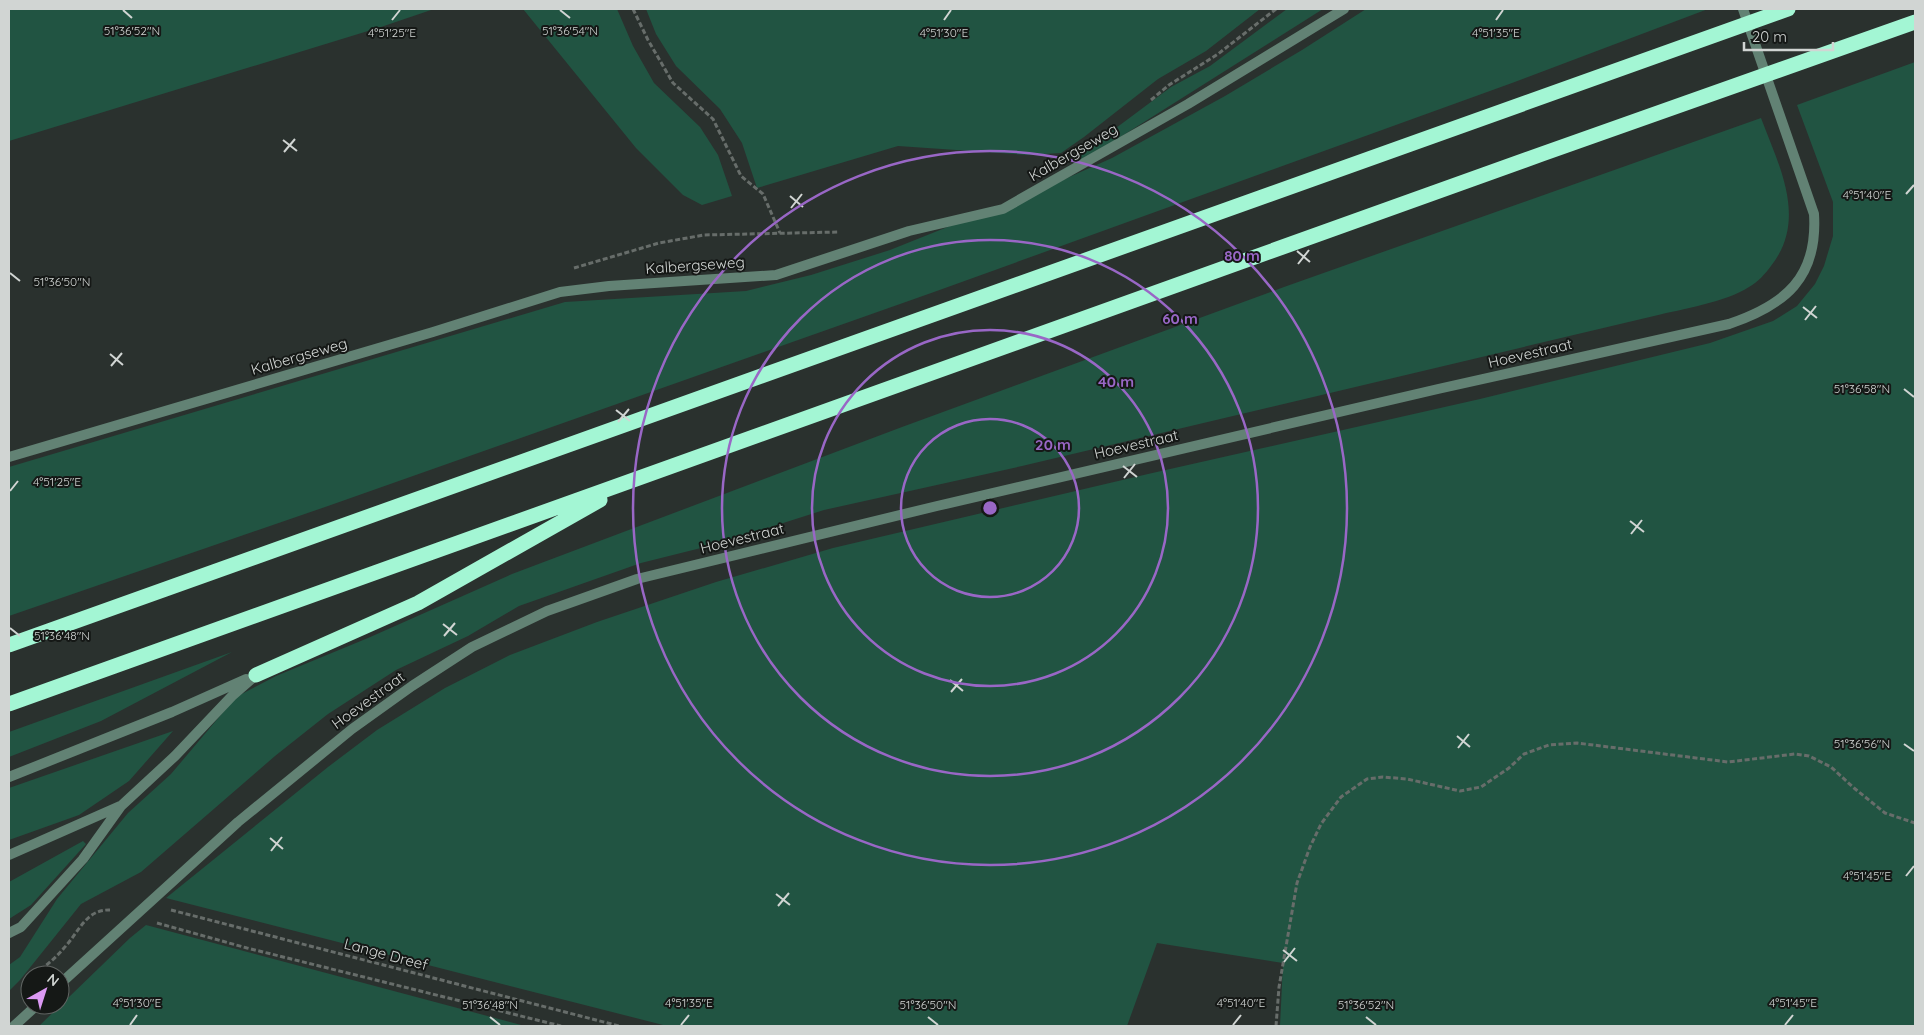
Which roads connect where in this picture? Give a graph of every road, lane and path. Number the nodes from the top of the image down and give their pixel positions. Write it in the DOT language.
graph roads {
  1 [pos="633,9"];
  2 [pos="1276,9"];
  3 [pos="1344,9"];
  4 [pos="1743,9"];
  5 [pos="1788,9"];
  6 [pos="1915,22"];
  7 [pos="1147,103"];
  8 [pos="780,233"];
  9 [pos="9,457"];
  10 [pos="636,479"];
  11 [pos="9,645"];
  12 [pos="256,675"];
  13 [pos="9,704"];
  14 [pos="9,776"];
  15 [pos="121,806"];
  16 [pos="1915,823"];
  17 [pos="9,855"];
  18 [pos="148,903"];
  19 [pos="135,915"];
  20 [pos="9,933"];
  21 [pos="46,965"];
  22 [pos="70,975"];
  23 [pos="27,1015"];
  24 [pos="14,1026"];
  25 [pos="561,1026"];
  26 [pos="619,1026"];
  27 [pos="1276,1026"];
  1 -- 8 [label="path"];
  2 -- 7 [label="path"];
  3 -- 9 [label="street, Kalbergseweg"];
  4 -- 18 [label="street, Hoevestraat"];
  5 -- 11 [label="highway"];
  6 -- 10 [label="highway"];
  10 -- 12 [label="highway"];
  10 -- 13 [label="highway"];
  12 -- 14 [label="street"];
  12 -- 15 [label="street"];
  15 -- 17 [label="street"];
  15 -- 20 [label="street"];
  16 -- 27 [label="path"];
  18 -- 19 [label="street, Hoevestraat"];
  18 -- 26 [label="path, Lange Dreef"];
  19 -- 21 [label="path"];
  19 -- 22 [label="street, Hoevestraat"];
  19 -- 25 [label="path, Lange Dreef"];
  23 -- 24 [label="street"];
}
